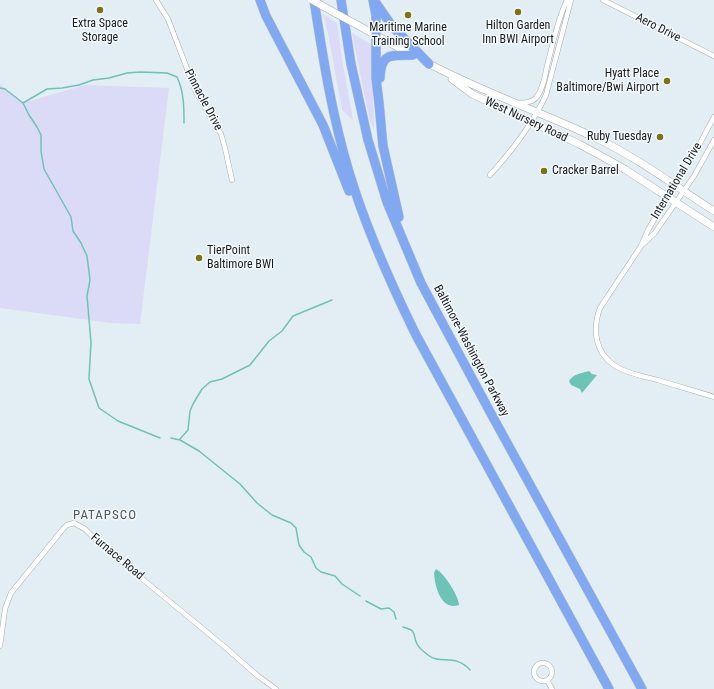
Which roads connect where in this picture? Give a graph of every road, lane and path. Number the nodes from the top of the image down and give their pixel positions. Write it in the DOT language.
graph roads {
  1 [pos="156,0"];
  2 [pos="260,0"];
  3 [pos="313,0"];
  4 [pos="341,0"];
  5 [pos="374,0"];
  6 [pos="567,0"];
  7 [pos="571,0"];
  8 [pos="602,0"];
  9 [pos="376,35"];
  10 [pos="413,55"];
  11 [pos="714,56"];
  12 [pos="429,64"];
  13 [pos="443,71"];
  14 [pos="472,94"];
  15 [pos="380,103"];
  16 [pos="514,103"];
  17 [pos="537,112"];
  18 [pos="714,118"];
  19 [pos="530,122"];
  20 [pos="714,140"];
  21 [pos="490,175"];
  22 [pos="232,180"];
  23 [pos="674,185"];
  24 [pos="683,191"];
  25 [pos="668,197"];
  26 [pos="676,202"];
  27 [pos="714,211"];
  28 [pos="714,227"];
  29 [pos="641,246"];
  30 [pos="391,283"];
  31 [pos="435,308"];
  32 [pos="714,397"];
  33 [pos="576,627"];
  34 [pos="0,646"];
  35 [pos="547,680"];
  36 [pos="276,689"];
  37 [pos="552,689"];
  38 [pos="609,689"];
  39 [pos="614,689"];
  40 [pos="642,689"];
  1 -- 22 [label="street, Pinnacle Drive"];
  2 -- 30 [label="highway"];
  3 -- 9 [label="main road, West Nursery Road, bridge"];
  3 -- 30 [label="highway"];
  4 -- 31 [label="highway, Baltimore-Washington Parkway"];
  5 -- 9 [label="highway"];
  5 -- 12 [label="highway"];
  6 -- 16 [label="street"];
  7 -- 17 [label="street"];
  8 -- 11 [label="street, Aero Drive"];
  9 -- 10 [label="main road, West Nursery Road"];
  9 -- 15 [label="highway"];
  10 -- 12 [label="main road, West Nursery Road"];
  10 -- 15 [label="highway"];
  12 -- 13 [label="main road, West Nursery Road"];
  13 -- 14 [label="main road, West Nursery Road"];
  13 -- 16 [label="main road, West Nursery Road"];
  14 -- 17 [label="main road"];
  14 -- 19 [label="main road, West Nursery Road"];
  15 -- 31 [label="highway"];
  16 -- 17 [label="main road, West Nursery Road"];
  17 -- 19 [label="street"];
  17 -- 23 [label="main road, West Nursery Road"];
  18 -- 23 [label="street, International Drive"];
  19 -- 21 [label="street"];
  19 -- 25 [label="main road, West Nursery Road"];
  20 -- 24 [label="street, International Drive"];
  23 -- 24 [label="main road, West Nursery Road"];
  23 -- 25 [label="street, International Drive"];
  24 -- 26 [label="street, International Drive"];
  24 -- 27 [label="main road, West Nursery Road"];
  25 -- 26 [label="main road, West Nursery Road"];
  25 -- 29 [label="street, International Drive"];
  26 -- 28 [label="main road, West Nursery Road"];
  26 -- 29 [label="street, International Drive"];
  29 -- 32 [label="street, International Drive"];
  30 -- 33 [label="highway"];
  31 -- 40 [label="highway, Baltimore-Washington Parkway"];
  33 -- 38 [label="highway"];
  33 -- 39 [label="highway"];
  34 -- 36 [label="street, Furnace Road"];
  35 -- 35 [label="street"];
  35 -- 37 [label="street"];
}
